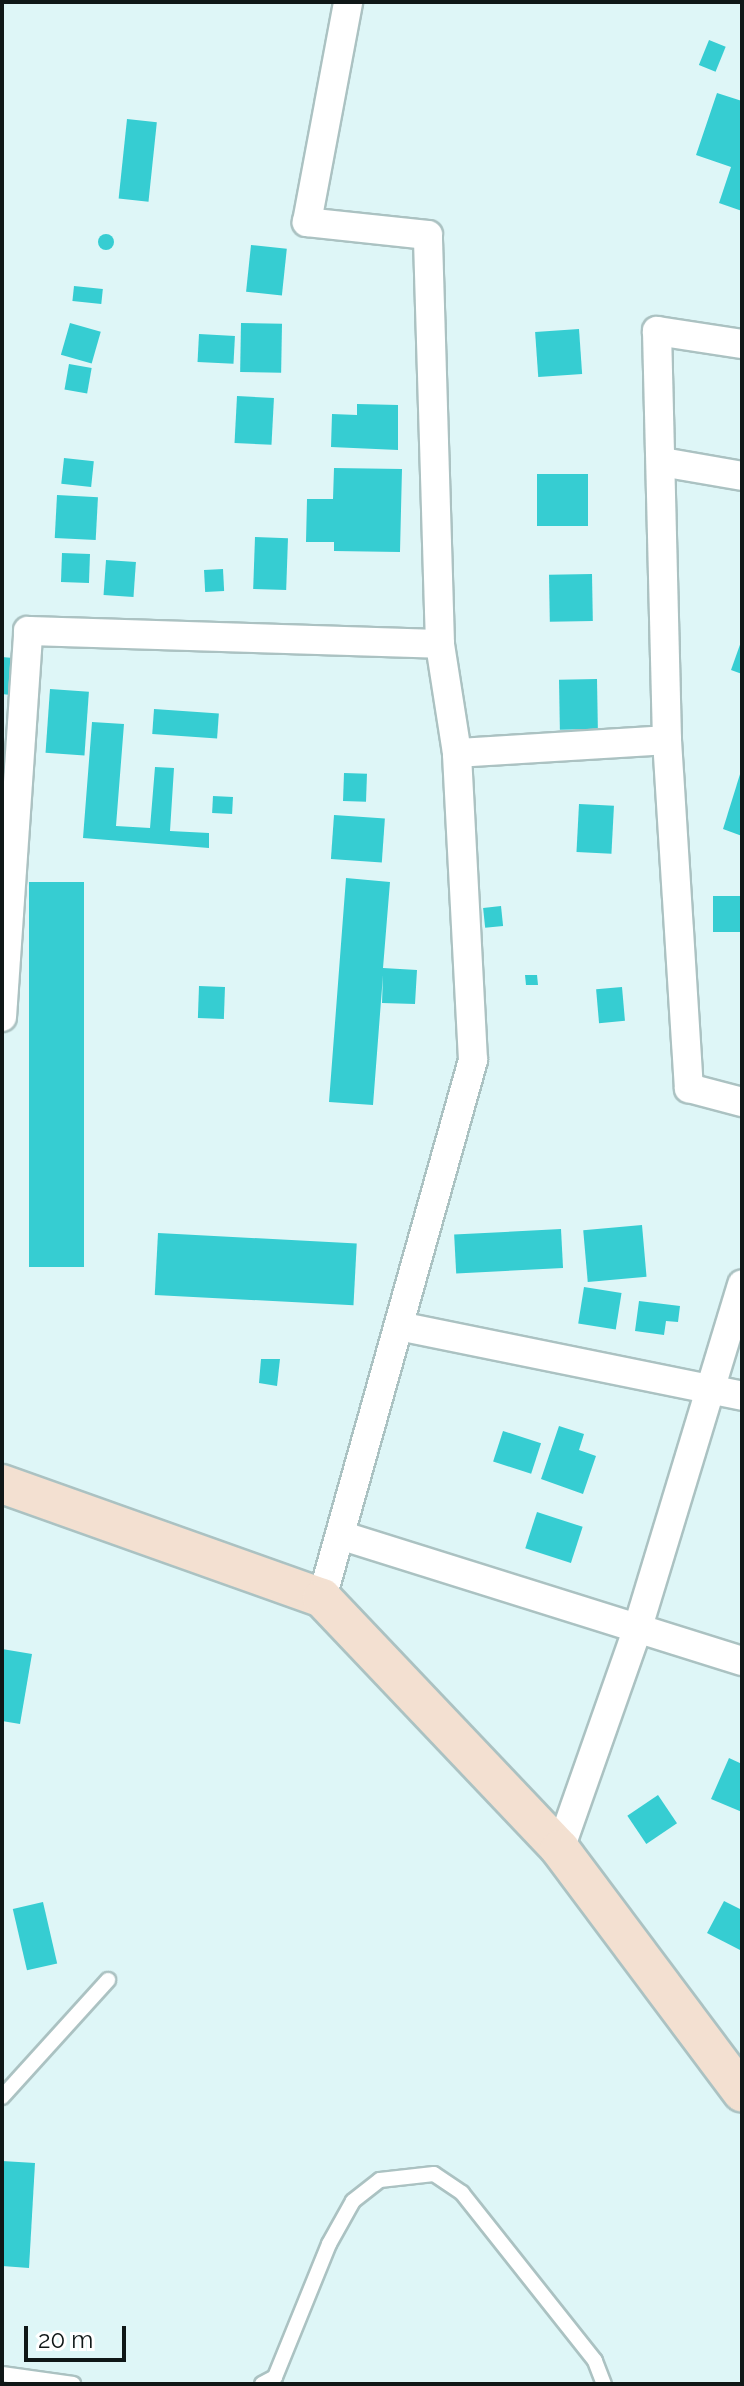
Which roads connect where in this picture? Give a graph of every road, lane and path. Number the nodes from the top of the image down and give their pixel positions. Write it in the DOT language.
graph roads {
  1 [pos="348,2"];
  2 [pos="742,344"];
  3 [pos="662,462"];
  4 [pos="742,476"];
  5 [pos="440,644"];
  6 [pos="10,727"];
  7 [pos="667,740"];
  8 [pos="457,753"];
  9 [pos="2,1017"];
  10 [pos="742,1102"];
  11 [pos="742,1284"];
  12 [pos="399,1326"];
  13 [pos="714,1389"];
  14 [pos="742,1396"];
  15 [pos="2,1484"];
  16 [pos="340,1535"];
  17 [pos="322,1598"];
  18 [pos="638,1627"];
  19 [pos="742,1661"];
  20 [pos="560,1849"];
  21 [pos="108,1980"];
  22 [pos="742,2092"];
  23 [pos="2,2097"];
  24 [pos="2,2374"];
  25 [pos="73,2384"];
  26 [pos="262,2384"];
  27 [pos="604,2384"];
  1 -- 5 [label="street"];
  2 -- 3 [label="street"];
  3 -- 4 [label="street"];
  3 -- 7 [label="street"];
  5 -- 6 [label="street"];
  5 -- 8 [label="street"];
  6 -- 9 [label="street"];
  7 -- 8 [label="street"];
  7 -- 10 [label="street"];
  8 -- 12 [label="street"];
  11 -- 13 [label="street"];
  12 -- 13 [label="street"];
  12 -- 16 [label="street"];
  13 -- 14 [label="street"];
  13 -- 18 [label="street"];
  15 -- 17 [label="street"];
  16 -- 17 [label="street"];
  16 -- 18 [label="street"];
  17 -- 20 [label="street"];
  18 -- 19 [label="street"];
  18 -- 20 [label="street"];
  20 -- 22 [label="street"];
  21 -- 23 [label="lane"];
  24 -- 25 [label="lane"];
  26 -- 27 [label="lane"];
}
